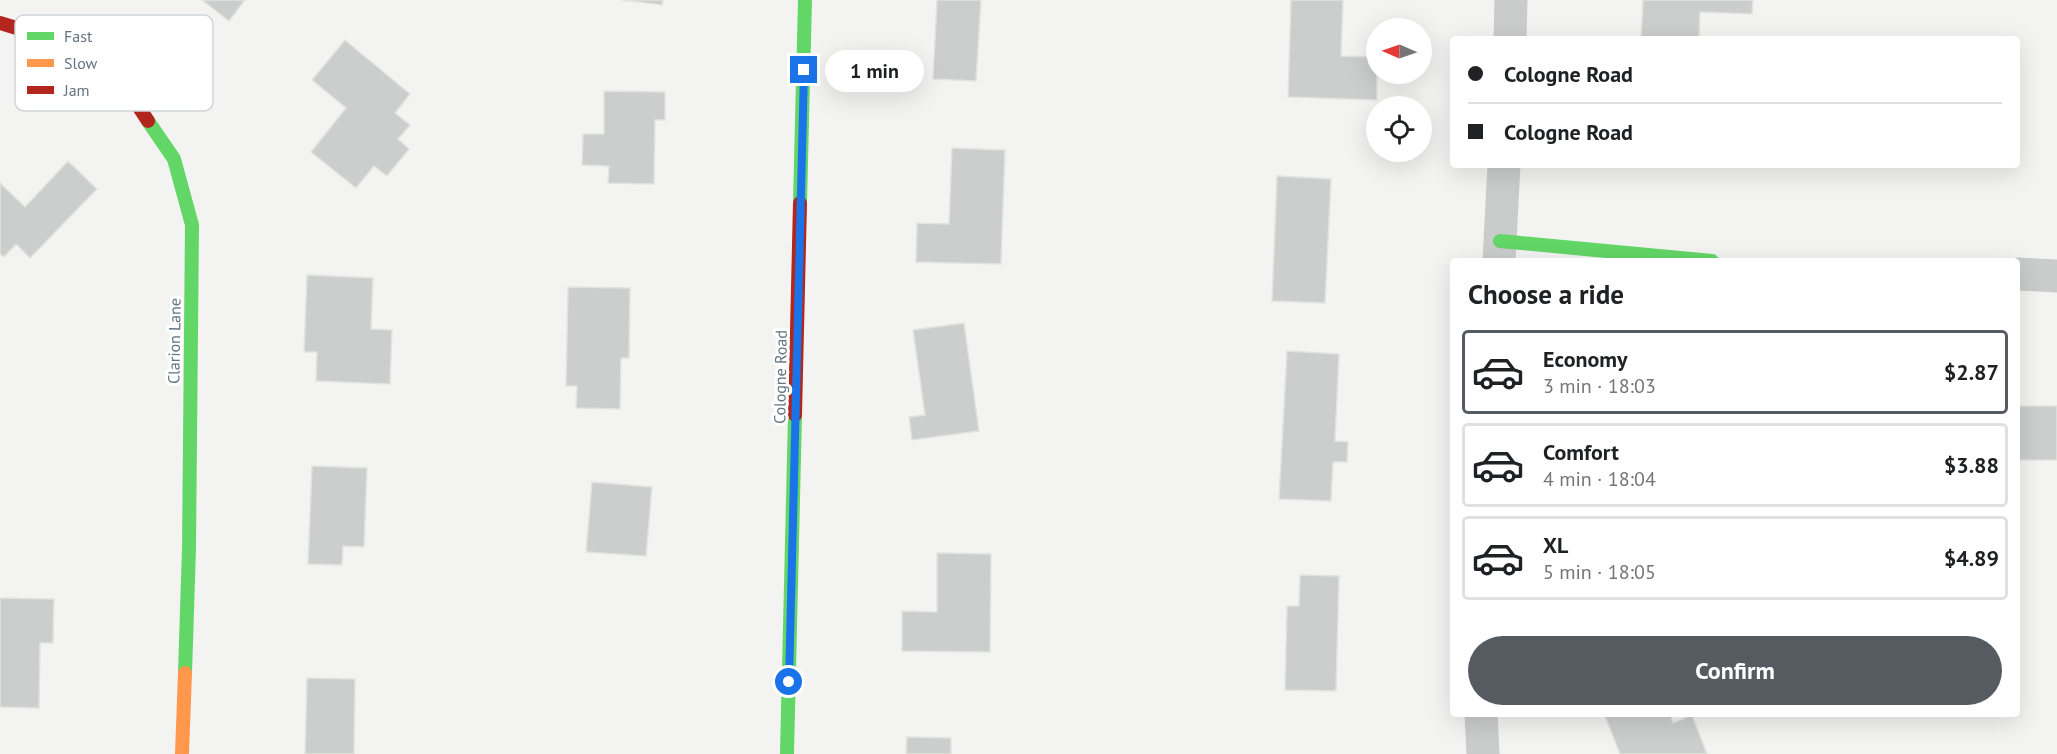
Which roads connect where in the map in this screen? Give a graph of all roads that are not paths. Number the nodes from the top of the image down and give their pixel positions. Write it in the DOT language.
graph roads {
  1 [pos="805,0"];
  2 [pos="1512,0"];
  3 [pos="0,23"];
  4 [pos="15,28"];
  5 [pos="1510,36"];
  6 [pos="142,111"];
  7 [pos="1504,168"];
  8 [pos="1500,251"];
  9 [pos="1679,258"];
  10 [pos="2020,274"];
  11 [pos="2057,276"];
  12 [pos="1481,717"];
  13 [pos="182,754"];
  14 [pos="787,754"];
  15 [pos="1483,754"];
  1 -- 14 [label="street, Cologne Road"];
  2 -- 5 [label="street"];
  3 -- 4 [label="street, Clarion Lane"];
  6 -- 13 [label="street, Clarion Lane"];
  7 -- 8 [label="street"];
  8 -- 9 [label="street"];
  10 -- 11 [label="street"];
  12 -- 15 [label="street"];
}
